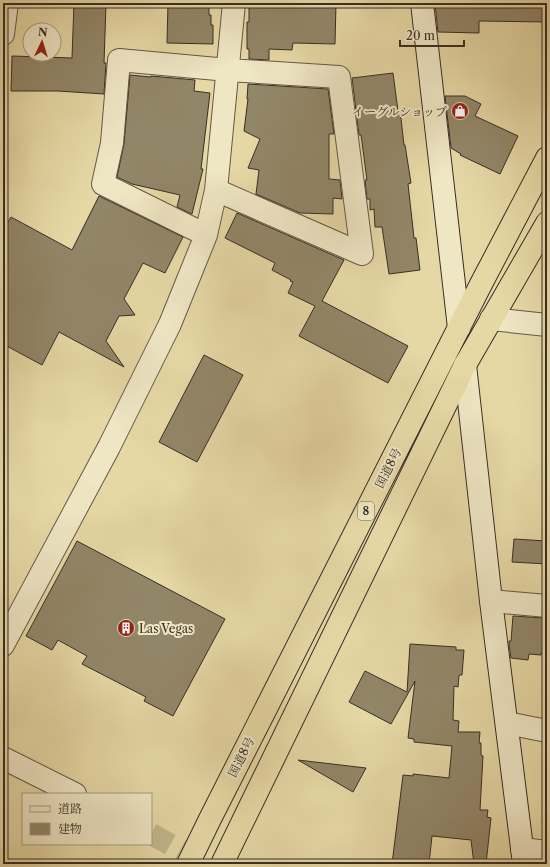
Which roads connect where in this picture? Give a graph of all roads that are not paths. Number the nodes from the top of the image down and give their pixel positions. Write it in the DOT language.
graph roads {
  1 [pos="7,3"];
  2 [pos="234,3"];
  3 [pos="422,3"];
  4 [pos="3,34"];
  5 [pos="228,70"];
  6 [pos="547,158"];
  7 [pos="216,190"];
  8 [pos="547,223"];
  9 [pos="206,235"];
  10 [pos="491,319"];
  11 [pos="547,326"];
  12 [pos="459,328"];
  13 [pos="465,365"];
  14 [pos="491,600"];
  15 [pos="547,606"];
  16 [pos="3,644"];
  17 [pos="507,723"];
  18 [pos="547,731"];
  19 [pos="3,758"];
  20 [pos="73,793"];
  21 [pos="547,852"];
  22 [pos="524,857"];
  23 [pos="188,864"];
  24 [pos="222,864"];
  1 -- 4 [label="street"];
  2 -- 5 [label="street"];
  3 -- 12 [label="street"];
  5 -- 7 [label="street"];
  5 -- 7 [label="street"];
  5 -- 9 [label="street"];
  6 -- 12 [label="highway, 国道8号 / 8"];
  7 -- 9 [label="street"];
  8 -- 10 [label="highway, 国道8号 / 8"];
  9 -- 16 [label="street"];
  10 -- 11 [label="street"];
  10 -- 13 [label="highway, 国道8号 / 8"];
  12 -- 23 [label="highway, 国道8号 / 8"];
  13 -- 14 [label="street"];
  13 -- 24 [label="highway, 国道8号 / 8"];
  14 -- 15 [label="street"];
  14 -- 17 [label="street"];
  17 -- 18 [label="street"];
  17 -- 22 [label="street"];
  19 -- 20 [label="street"];
  21 -- 22 [label="street"];
}
